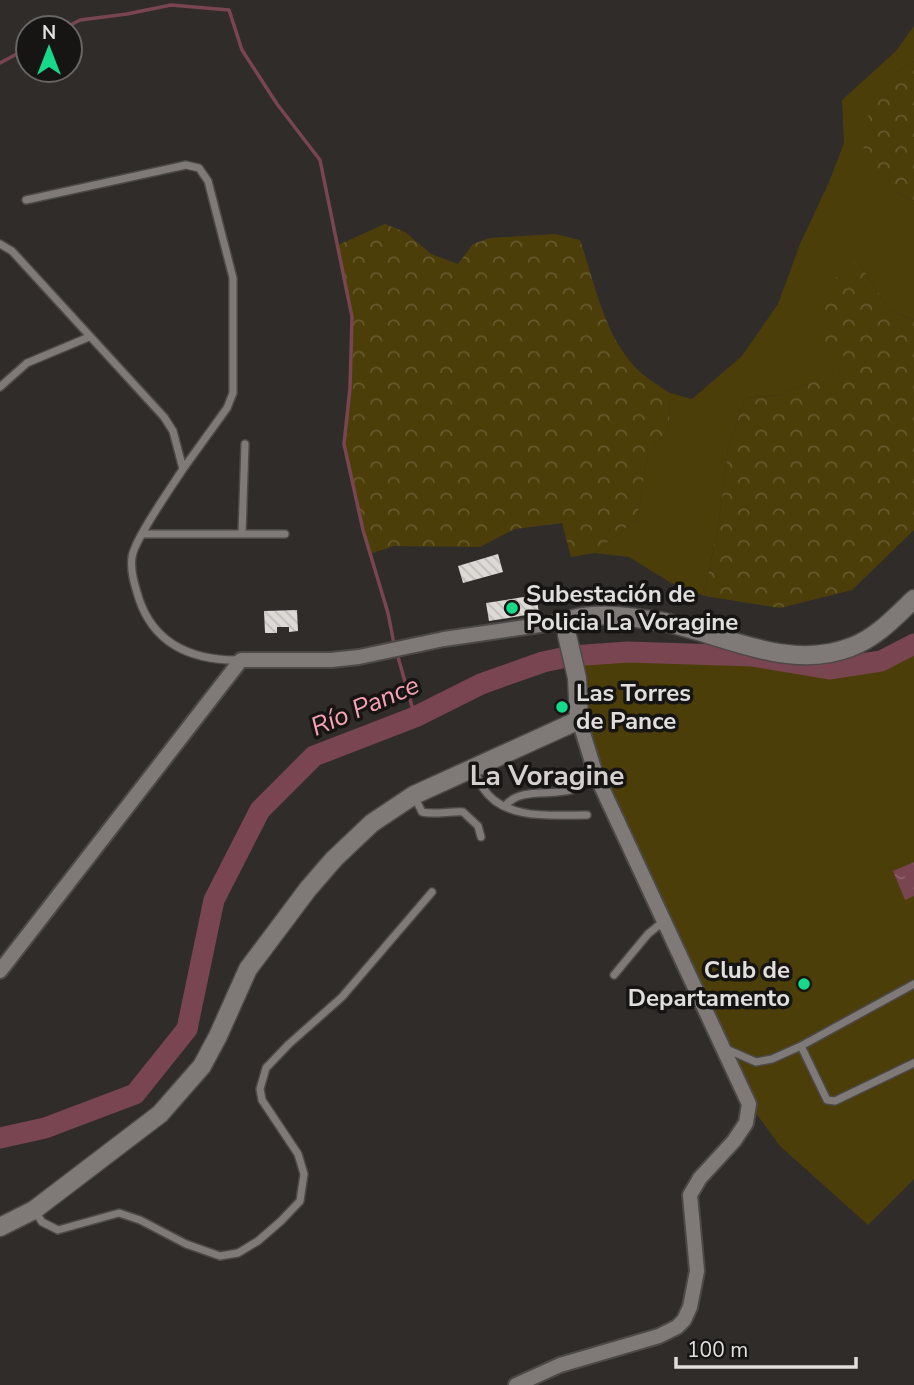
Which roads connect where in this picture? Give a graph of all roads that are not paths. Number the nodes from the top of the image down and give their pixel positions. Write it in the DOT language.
graph roads {
  1 [pos="26,200"];
  2 [pos="0,244"];
  3 [pos="89,337"];
  4 [pos="1,382"];
  5 [pos="246,444"];
  6 [pos="183,469"];
  7 [pos="142,534"];
  8 [pos="242,534"];
  9 [pos="285,534"];
  10 [pos="914,599"];
  11 [pos="567,628"];
  12 [pos="241,660"];
  13 [pos="579,720"];
  14 [pos="473,767"];
  15 [pos="596,775"];
  16 [pos="414,795"];
  17 [pos="505,806"];
  18 [pos="587,815"];
  19 [pos="481,837"];
  20 [pos="432,892"];
  21 [pos="664,921"];
  22 [pos="0,971"];
  23 [pos="614,975"];
  24 [pos="914,984"];
  25 [pos="801,1046"];
  26 [pos="723,1048"];
  27 [pos="914,1063"];
  28 [pos="34,1210"];
  29 [pos="0,1227"];
  30 [pos="516,1385"];
  1 -- 6 [label="lane"];
  2 -- 3 [label="lane"];
  3 -- 4 [label="lane"];
  3 -- 6 [label="lane"];
  5 -- 8 [label="lane"];
  6 -- 7 [label="lane"];
  7 -- 8 [label="lane"];
  7 -- 12 [label="lane"];
  8 -- 9 [label="lane"];
  10 -- 11 [label="street"];
  11 -- 12 [label="street"];
  11 -- 13 [label="street"];
  12 -- 22 [label="street"];
  13 -- 14 [label="street"];
  13 -- 15 [label="street"];
  14 -- 16 [label="street"];
  14 -- 17 [label="lane"];
  15 -- 17 [label="lane"];
  15 -- 21 [label="street"];
  16 -- 19 [label="lane"];
  16 -- 28 [label="street"];
  17 -- 18 [label="lane"];
  20 -- 28 [label="lane"];
  21 -- 23 [label="lane"];
  21 -- 26 [label="street"];
  24 -- 25 [label="lane"];
  25 -- 26 [label="lane"];
  25 -- 27 [label="lane"];
  26 -- 30 [label="street"];
  28 -- 29 [label="street"];
}
